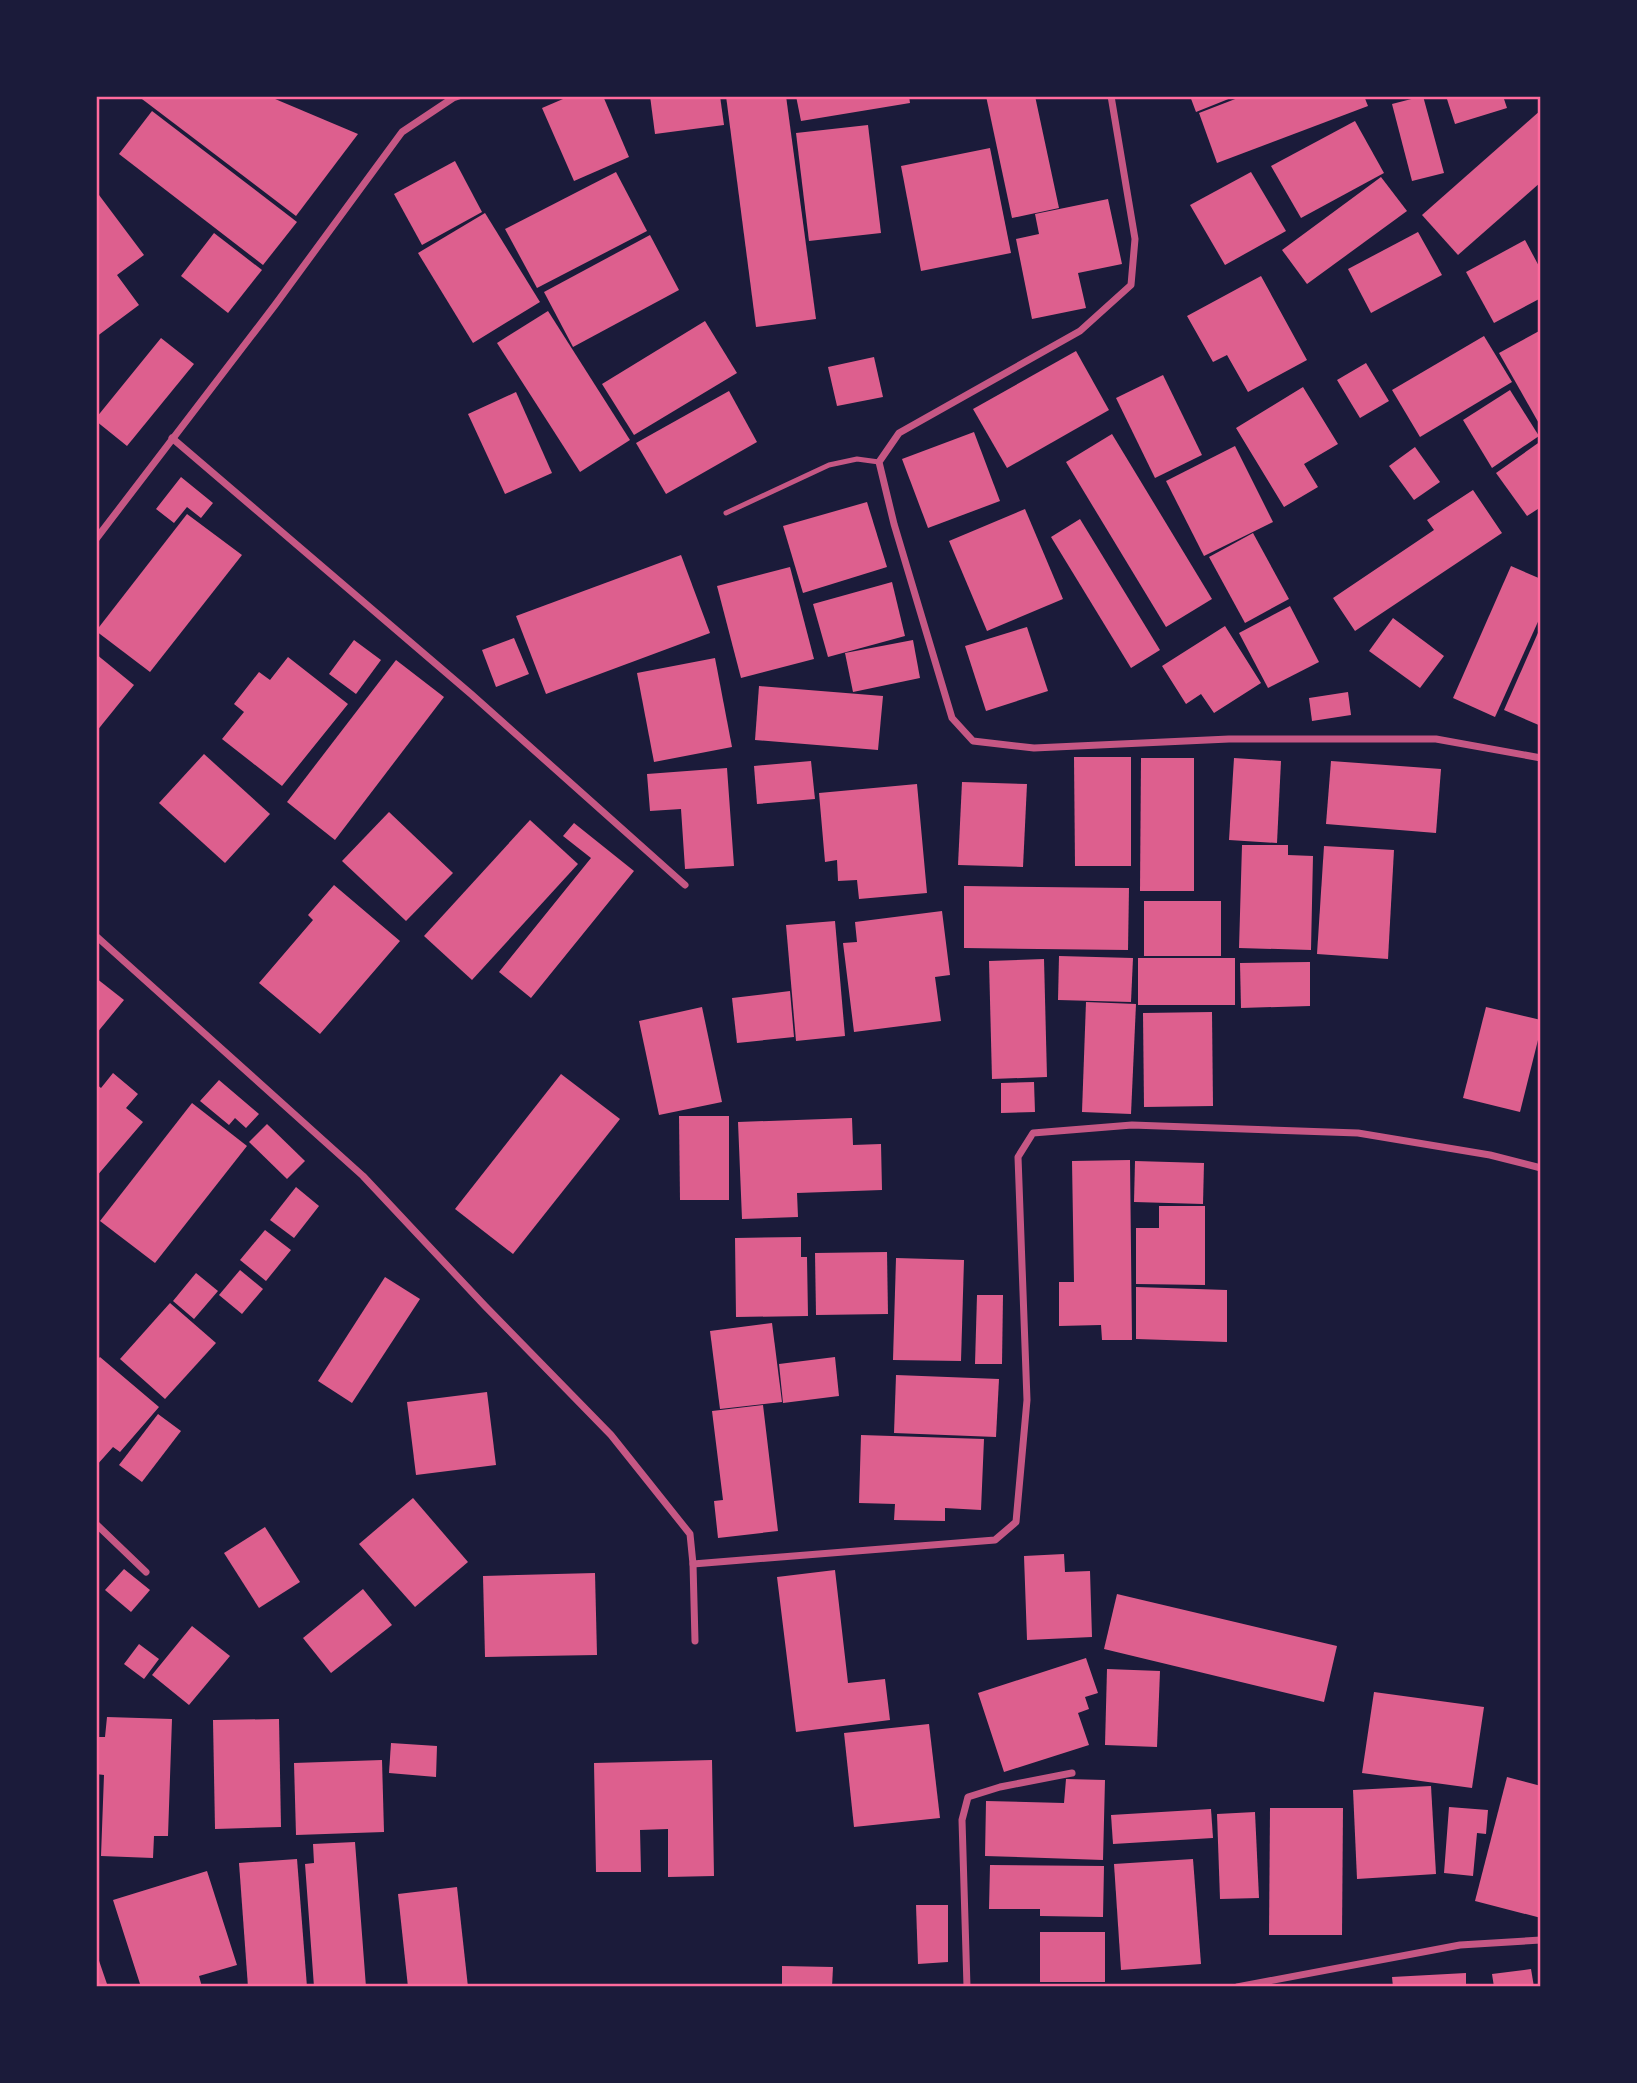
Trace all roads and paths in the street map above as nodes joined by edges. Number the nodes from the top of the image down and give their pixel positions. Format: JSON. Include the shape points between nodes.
{"nodes":[{"id":1,"x":459,"y":96,"type":"edge"},
{"id":2,"x":1111,"y":96,"type":"edge"},
{"id":3,"x":172,"y":438,"type":"junction"},
{"id":4,"x":879,"y":462,"type":"junction"},
{"id":5,"x":726,"y":513,"type":"dead end"},
{"id":6,"x":96,"y":539,"type":"edge"},
{"id":7,"x":1541,"y":758,"type":"edge"},
{"id":8,"x":685,"y":885,"type":"dead end"},
{"id":9,"x":96,"y":936,"type":"edge"},
{"id":10,"x":1541,"y":1168,"type":"edge"},
{"id":11,"x":96,"y":1524,"type":"edge"},
{"id":12,"x":693,"y":1564,"type":"junction"},
{"id":13,"x":146,"y":1572,"type":"dead end"},
{"id":14,"x":695,"y":1641,"type":"dead end"},
{"id":15,"x":1073,"y":1773,"type":"dead end"},
{"id":16,"x":1541,"y":1940,"type":"edge"},
{"id":17,"x":967,"y":1987,"type":"edge"},
{"id":18,"x":1237,"y":1987,"type":"edge"}],
"edges":[{"from":1,"to":3,"type":"street","via":[[402,132]]},
{"from":2,"to":4,"type":"street","via":[[1135,239],[1131,285],[1080,331],[899,433]]},
{"from":3,"to":6,"type":"street"},
{"from":3,"to":8,"type":"street"},
{"from":4,"to":5,"type":"lane","via":[[857,459],[829,465]]},
{"from":4,"to":7,"type":"street","via":[[952,718],[973,741],[1034,748],[1229,739],[1436,739]]},
{"from":9,"to":12,"type":"street","via":[[363,1177],[611,1435],[690,1534]]},
{"from":10,"to":12,"type":"street","via":[[1358,1133],[1132,1125],[1033,1133],[1018,1157],[1027,1401],[1016,1522],[995,1540]]},
{"from":11,"to":13,"type":"street"},
{"from":12,"to":14,"type":"street"},
{"from":15,"to":17,"type":"street","via":[[968,1797],[962,1820]]},
{"from":16,"to":18,"type":"street","via":[[1460,1945]]}]}
